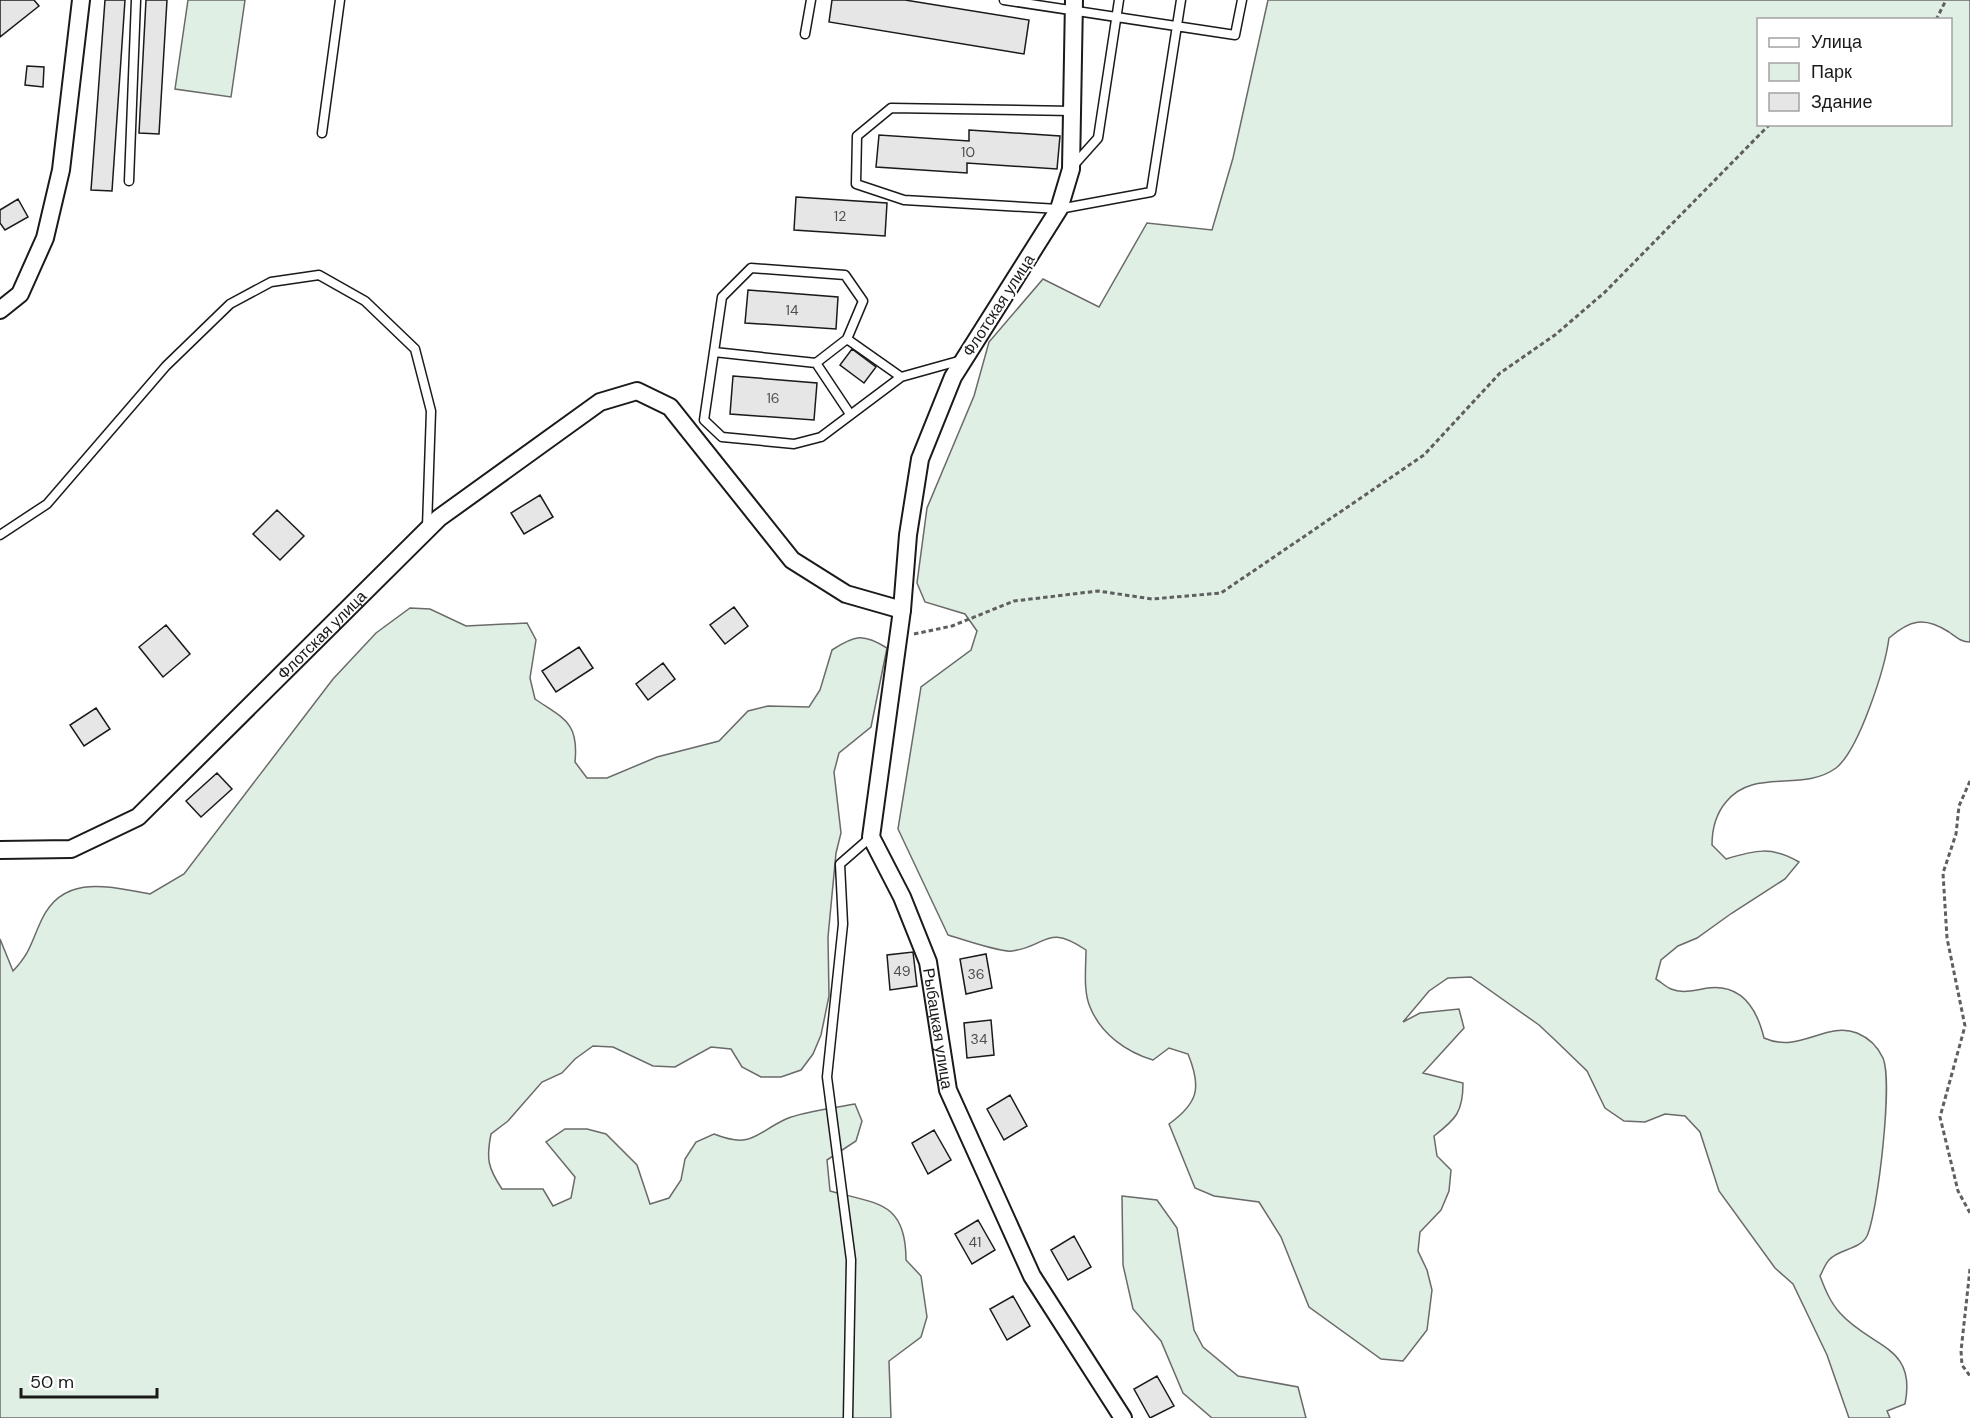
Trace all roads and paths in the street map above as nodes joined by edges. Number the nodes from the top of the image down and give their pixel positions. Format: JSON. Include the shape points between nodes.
{"nodes":[{"id":1,"x":81,"y":0,"type":"edge"},
{"id":2,"x":136,"y":0,"type":"edge"},
{"id":3,"x":340,"y":0,"type":"edge"},
{"id":4,"x":811,"y":0,"type":"edge"},
{"id":5,"x":1004,"y":0,"type":"edge"},
{"id":6,"x":1119,"y":0,"type":"edge"},
{"id":7,"x":1181,"y":0,"type":"edge"},
{"id":8,"x":1242,"y":0,"type":"edge"},
{"id":9,"x":1946,"y":0,"type":"edge"},
{"id":10,"x":1073,"y":5,"type":"edge"},
{"id":11,"x":1116,"y":17,"type":"junction"},
{"id":12,"x":1937,"y":18,"type":"edge"},
{"id":13,"x":1177,"y":26,"type":"junction"},
{"id":14,"x":805,"y":34,"type":"dead end"},
{"id":15,"x":1072,"y":111,"type":"junction"},
{"id":16,"x":1768,"y":126,"type":"edge"},
{"id":17,"x":322,"y":133,"type":"dead end"},
{"id":18,"x":1071,"y":169,"type":"junction"},
{"id":19,"x":129,"y":181,"type":"dead end"},
{"id":20,"x":1059,"y":209,"type":"junction"},
{"id":21,"x":0,"y":310,"type":"edge"},
{"id":22,"x":847,"y":339,"type":"junction"},
{"id":23,"x":714,"y":352,"type":"junction"},
{"id":24,"x":962,"y":360,"type":"junction"},
{"id":25,"x":816,"y":363,"type":"junction"},
{"id":26,"x":901,"y":377,"type":"junction"},
{"id":27,"x":850,"y":414,"type":"junction"},
{"id":28,"x":427,"y":530,"type":"junction"},
{"id":29,"x":0,"y":535,"type":"edge"},
{"id":30,"x":902,"y":610,"type":"junction"},
{"id":31,"x":898,"y":638,"type":"junction"},
{"id":32,"x":1970,"y":781,"type":"edge"},
{"id":33,"x":871,"y":837,"type":"junction"},
{"id":34,"x":0,"y":850,"type":"edge"},
{"id":35,"x":1970,"y":1213,"type":"edge"},
{"id":36,"x":1970,"y":1269,"type":"edge"},
{"id":37,"x":1970,"y":1376,"type":"edge"},
{"id":38,"x":848,"y":1418,"type":"edge"},
{"id":39,"x":1123,"y":1418,"type":"edge"}],
"edges":[{"from":1,"to":21,"type":"street","via":[[61,170],[45,238],[20,294]]},
{"from":2,"to":19,"type":"lane"},
{"from":3,"to":17,"type":"lane"},
{"from":4,"to":14,"type":"lane"},
{"from":5,"to":10,"type":"lane"},
{"from":6,"to":11,"type":"lane"},
{"from":7,"to":13,"type":"lane"},
{"from":8,"to":13,"type":"lane","via":[[1235,35]]},
{"from":9,"to":12,"type":"path"},
{"from":10,"to":11,"type":"lane"},
{"from":10,"to":15,"type":"street","name":"Флотская улица"},
{"from":11,"to":13,"type":"lane"},
{"from":11,"to":18,"type":"lane","via":[[1098,138]]},
{"from":13,"to":20,"type":"lane","via":[[1151,192]]},
{"from":15,"to":18,"type":"street","name":"Флотская улица"},
{"from":15,"to":20,"type":"lane","via":[[891,108],[857,136],[856,184],[904,200]]},
{"from":16,"to":31,"type":"path","via":[[1605,292],[1555,334],[1500,372],[1424,455],[1221,593],[1152,599],[1098,591],[1014,601],[952,626]]},
{"from":18,"to":20,"type":"street","name":"Флотская улица"},
{"from":20,"to":24,"type":"street","name":"Флотская улица"},
{"from":22,"to":23,"type":"lane","via":[[863,301],[845,275],[751,268],[722,297]]},
{"from":22,"to":25,"type":"lane"},
{"from":22,"to":26,"type":"lane"},
{"from":23,"to":25,"type":"lane"},
{"from":23,"to":27,"type":"lane","via":[[704,420],[722,437],[794,444],[821,436]]},
{"from":24,"to":26,"type":"lane"},
{"from":24,"to":30,"type":"street","name":"Флотская улица","via":[[920,459]]},
{"from":25,"to":27,"type":"lane"},
{"from":26,"to":27,"type":"lane"},
{"from":28,"to":29,"type":"lane","via":[[431,411],[415,350],[365,301],[319,275],[271,282],[230,304],[166,366],[47,504]]},
{"from":28,"to":30,"type":"street","name":"Флотская улица","via":[[600,402],[637,391],[670,407],[792,560],[846,594]]},
{"from":28,"to":34,"type":"street","name":"Флотская улица","via":[[138,817],[71,849]]},
{"from":30,"to":31,"type":"street"},
{"from":31,"to":33,"type":"street"},
{"from":32,"to":35,"type":"path","via":[[1959,806],[1956,834],[1943,873],[1947,938],[1965,1026],[1940,1117],[1958,1191]]},
{"from":33,"to":38,"type":"lane","via":[[840,864],[843,924],[827,1077],[851,1260]]},
{"from":33,"to":39,"type":"street","name":"Рыбацкая улица","via":[[902,897],[928,962],[948,1090],[1032,1276]]},
{"from":36,"to":37,"type":"path","via":[[1961,1352],[1962,1365]]}]}
